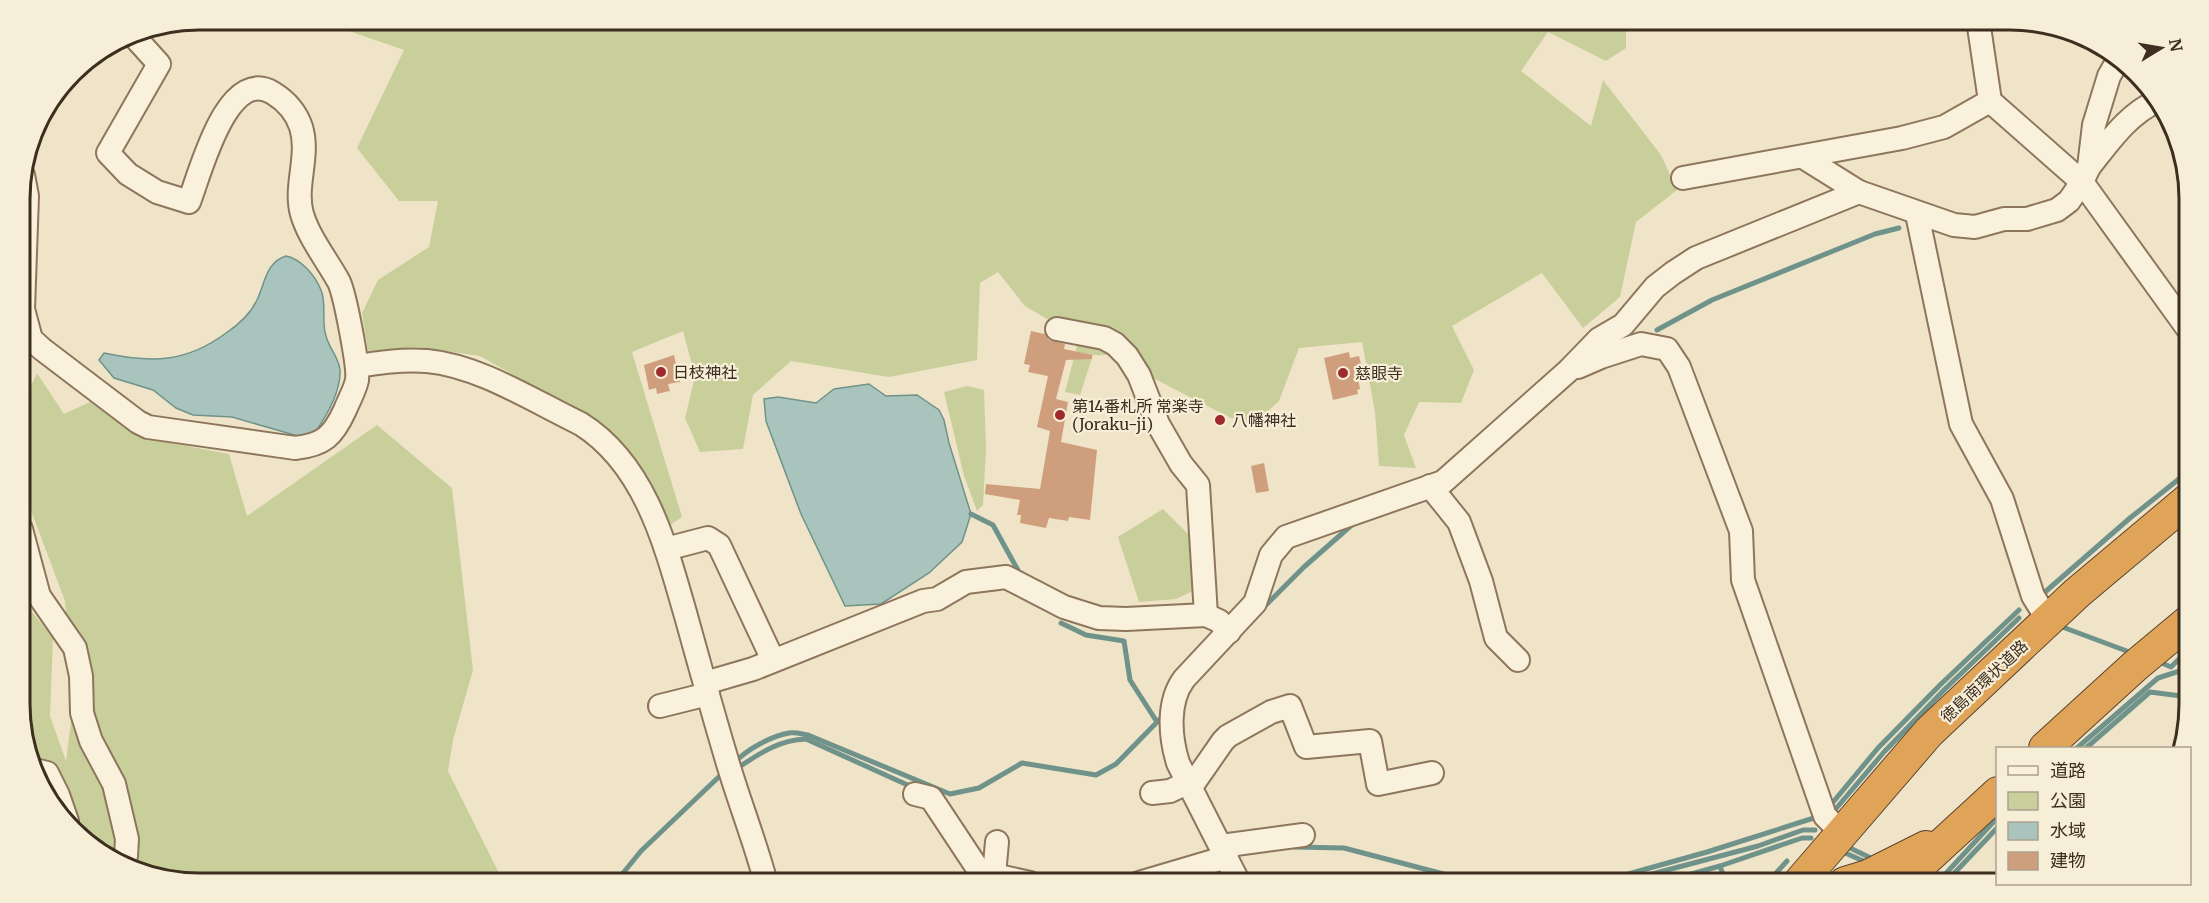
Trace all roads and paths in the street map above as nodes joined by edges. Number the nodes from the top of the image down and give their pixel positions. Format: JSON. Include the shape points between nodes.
{"nodes":[{"id":1,"x":1979,"y":30,"type":"edge"},
{"id":2,"x":138,"y":41,"type":"edge"},
{"id":3,"x":2114,"y":66,"type":"edge"},
{"id":4,"x":1990,"y":101,"type":"junction"},
{"id":5,"x":2150,"y":105,"type":"edge"},
{"id":6,"x":1803,"y":157,"type":"junction"},
{"id":7,"x":2085,"y":175,"type":"junction"},
{"id":8,"x":1683,"y":178,"type":"dead end"},
{"id":9,"x":1859,"y":192,"type":"junction"},
{"id":10,"x":1917,"y":214,"type":"junction"},
{"id":11,"x":2179,"y":312,"type":"edge"},
{"id":12,"x":1057,"y":329,"type":"dead end"},
{"id":13,"x":30,"y":335,"type":"edge"},
{"id":14,"x":358,"y":366,"type":"junction"},
{"id":15,"x":1569,"y":371,"type":"junction"},
{"id":16,"x":1430,"y":486,"type":"junction"},
{"id":17,"x":2179,"y":507,"type":"edge"},
{"id":18,"x":666,"y":549,"type":"junction"},
{"id":19,"x":30,"y":563,"type":"edge"},
{"id":20,"x":1206,"y":615,"type":"junction"},
{"id":21,"x":2048,"y":621,"type":"junction"},
{"id":22,"x":2179,"y":629,"type":"edge"},
{"id":23,"x":1229,"y":632,"type":"junction"},
{"id":24,"x":773,"y":660,"type":"junction"},
{"id":25,"x":1518,"y":660,"type":"dead end"},
{"id":26,"x":706,"y":688,"type":"junction"},
{"id":27,"x":660,"y":706,"type":"dead end"},
{"id":28,"x":2047,"y":747,"type":"edge"},
{"id":29,"x":44,"y":772,"type":"edge"},
{"id":30,"x":1432,"y":773,"type":"dead end"},
{"id":31,"x":1190,"y":784,"type":"junction"},
{"id":32,"x":1152,"y":793,"type":"dead end"},
{"id":33,"x":915,"y":794,"type":"dead end"},
{"id":34,"x":1996,"y":795,"type":"edge"},
{"id":35,"x":60,"y":800,"type":"edge"},
{"id":36,"x":1842,"y":833,"type":"junction"},
{"id":37,"x":1303,"y":835,"type":"dead end"},
{"id":38,"x":1951,"y":836,"type":"junction"},
{"id":39,"x":997,"y":842,"type":"dead end"},
{"id":40,"x":1224,"y":851,"type":"junction"},
{"id":41,"x":126,"y":857,"type":"edge"},
{"id":42,"x":974,"y":863,"type":"junction"},
{"id":43,"x":763,"y":873,"type":"edge"},
{"id":44,"x":969,"y":873,"type":"edge"},
{"id":45,"x":985,"y":873,"type":"edge"},
{"id":46,"x":994,"y":873,"type":"edge"},
{"id":47,"x":1186,"y":873,"type":"edge"},
{"id":48,"x":1234,"y":873,"type":"edge"},
{"id":49,"x":1808,"y":873,"type":"edge"},
{"id":50,"x":1874,"y":873,"type":"edge"},
{"id":51,"x":1911,"y":873,"type":"edge"}],
"edges":[{"from":1,"to":4,"type":"street"},
{"from":2,"to":14,"type":"street","via":[[159,64],[108,153],[128,174],[157,192],[189,202],[220,121],[243,93],[255,88],[269,90],[294,112],[304,148],[302,212],[340,285]]},
{"from":3,"to":7,"type":"street","via":[[2094,125]]},
{"from":4,"to":6,"type":"street","via":[[1944,127]]},
{"from":4,"to":7,"type":"street"},
{"from":5,"to":7,"type":"street","via":[[2125,122]]},
{"from":6,"to":8,"type":"street"},
{"from":6,"to":9,"type":"street"},
{"from":7,"to":10,"type":"street","via":[[2069,201],[2057,210],[2028,219],[2004,219],[1975,227]]},
{"from":7,"to":11,"type":"street"},
{"from":9,"to":10,"type":"street"},
{"from":9,"to":15,"type":"street","via":[[1696,258],[1655,287],[1623,325],[1599,339]]},
{"from":10,"to":21,"type":"street","via":[[1961,424],[2002,499],[2033,596]]},
{"from":12,"to":20,"type":"street","via":[[1104,338],[1128,356],[1158,424],[1198,485]]},
{"from":13,"to":14,"type":"street","via":[[42,349],[148,427],[295,448],[325,440],[336,428],[356,385]]},
{"from":14,"to":18,"type":"street","via":[[397,360],[429,361],[472,371],[581,424],[611,448],[640,489]]},
{"from":15,"to":16,"type":"street","via":[[1443,482]]},
{"from":15,"to":36,"type":"street","via":[[1641,344],[1667,349],[1679,367],[1741,531],[1743,580],[1801,748],[1825,816]]},
{"from":16,"to":23,"type":"street","via":[[1286,537],[1271,555],[1256,603]]},
{"from":16,"to":25,"type":"street","via":[[1459,522],[1481,581],[1496,638]]},
{"from":17,"to":21,"type":"highway","name":"徳島南環状道路"},
{"from":18,"to":24,"type":"street","via":[[708,538],[719,545]]},
{"from":18,"to":26,"type":"street"},
{"from":19,"to":41,"type":"street","via":[[39,597],[75,648],[82,713],[91,741],[114,784],[127,839]]},
{"from":20,"to":23,"type":"street"},
{"from":20,"to":24,"type":"street","via":[[1099,618],[1064,607],[1006,577],[981,579]]},
{"from":21,"to":36,"type":"highway","name":"徳島南環状道路","via":[[1929,732]]},
{"from":22,"to":28,"type":"highway"},
{"from":23,"to":31,"type":"street","via":[[1178,687],[1173,746]]},
{"from":24,"to":26,"type":"street"},
{"from":26,"to":27,"type":"street"},
{"from":26,"to":43,"type":"street"},
{"from":29,"to":35,"type":"street"},
{"from":30,"to":31,"type":"street","via":[[1378,784],[1370,741],[1306,747],[1290,706],[1228,736]]},
{"from":31,"to":32,"type":"street"},
{"from":31,"to":40,"type":"street"},
{"from":33,"to":42,"type":"street","via":[[931,798]]},
{"from":34,"to":38,"type":"highway"},
{"from":36,"to":49,"type":"highway","name":"徳島南環状道路"},
{"from":37,"to":40,"type":"street"},
{"from":38,"to":50,"type":"highway"},
{"from":38,"to":51,"type":"highway"},
{"from":39,"to":46,"type":"street"},
{"from":40,"to":47,"type":"street"},
{"from":40,"to":48,"type":"street"},
{"from":42,"to":44,"type":"street"},
{"from":42,"to":45,"type":"street"}]}
